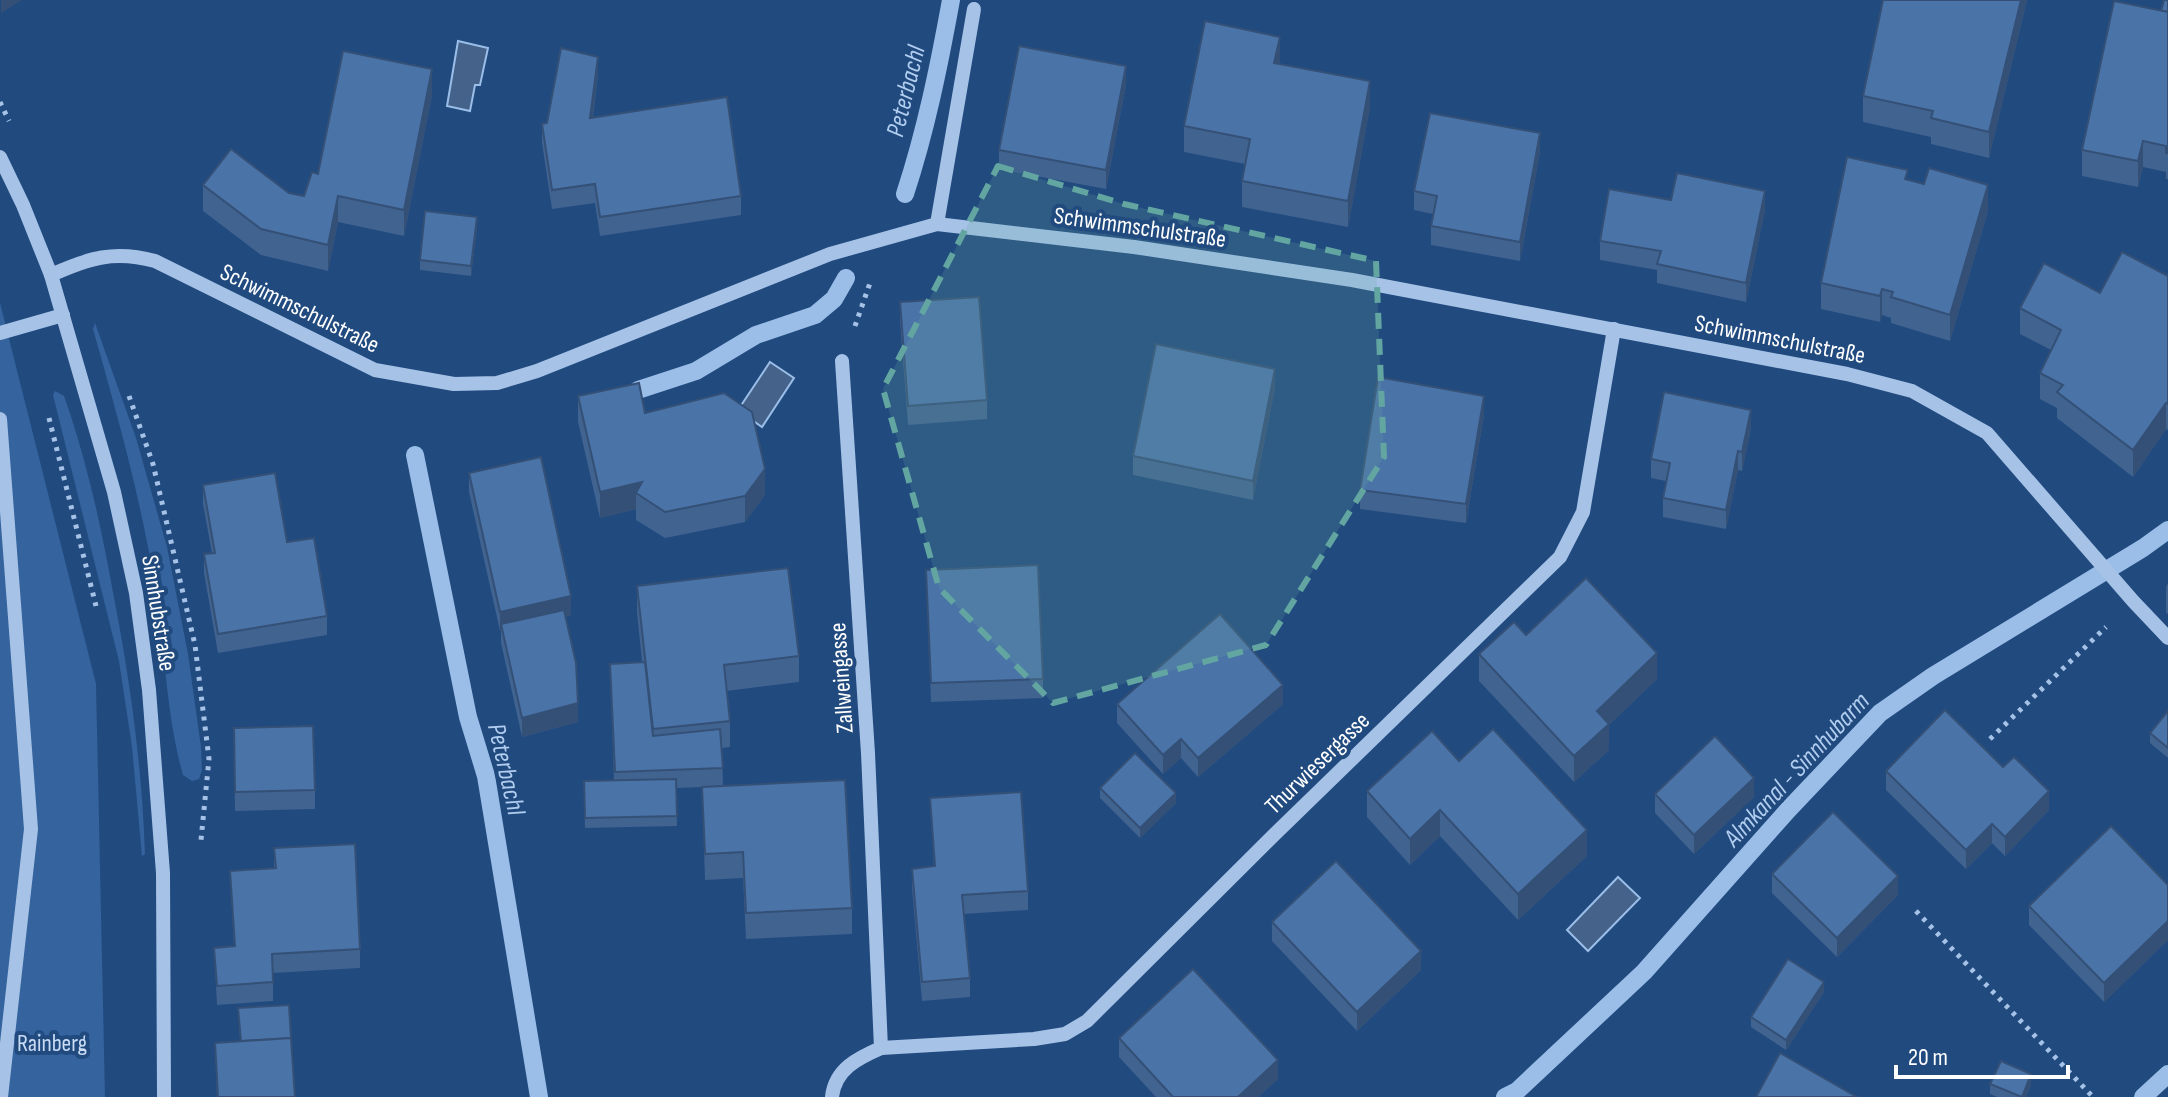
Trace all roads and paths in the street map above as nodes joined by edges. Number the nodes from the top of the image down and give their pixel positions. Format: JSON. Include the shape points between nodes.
{"nodes":[{"id":1,"x":974,"y":9,"type":"dead end"},
{"id":2,"x":0,"y":157,"type":"edge"},
{"id":3,"x":937,"y":224,"type":"junction"},
{"id":4,"x":886,"y":238,"type":"junction"},
{"id":5,"x":51,"y":275,"type":"junction"},
{"id":6,"x":63,"y":315,"type":"junction"},
{"id":7,"x":1614,"y":329,"type":"junction"},
{"id":8,"x":0,"y":333,"type":"edge"},
{"id":9,"x":842,"y":361,"type":"joint"},
{"id":10,"x":46,"y":407,"type":"dead end"},
{"id":11,"x":0,"y":419,"type":"edge"},
{"id":12,"x":98,"y":616,"type":"dead end"},
{"id":13,"x":2168,"y":638,"type":"edge"},
{"id":14,"x":2083,"y":648,"type":"dead end"},
{"id":15,"x":1990,"y":739,"type":"dead end"},
{"id":16,"x":1916,"y":911,"type":"dead end"},
{"id":17,"x":881,"y":1048,"type":"junction"},
{"id":18,"x":1,"y":1097,"type":"edge"},
{"id":19,"x":164,"y":1097,"type":"edge"},
{"id":20,"x":832,"y":1097,"type":"edge"},
{"id":21,"x":2093,"y":1097,"type":"edge"}],
"edges":[{"from":1,"to":3,"type":"street"},
{"from":2,"to":5,"type":"street","name":"Sinnhubstraße"},
{"from":3,"to":4,"type":"street","name":"Schwimmschulstraße"},
{"from":3,"to":7,"type":"street","name":"Schwimmschulstraße","via":[[1352,280]]},
{"from":4,"to":5,"type":"street","name":"Schwimmschulstraße","via":[[830,254],[497,383],[454,384],[375,370],[155,261],[130,254],[79,262]]},
{"from":4,"to":9,"type":"path"},
{"from":5,"to":6,"type":"street","name":"Sinnhubstraße"},
{"from":6,"to":8,"type":"street"},
{"from":6,"to":19,"type":"street","name":"Sinnhubstraße","via":[[114,492],[136,593],[149,690],[163,873]]},
{"from":7,"to":13,"type":"street","name":"Schwimmschulstraße","via":[[1912,391],[1987,433]]},
{"from":7,"to":17,"type":"street","name":"Thurwiesergasse","via":[[1583,512],[1560,557],[1087,1021],[1065,1034],[1034,1039]]},
{"from":9,"to":17,"type":"street","name":"Zallweingasse"},
{"from":10,"to":12,"type":"path"},
{"from":11,"to":18,"type":"street","via":[[31,829]]},
{"from":14,"to":15,"type":"path"},
{"from":16,"to":21,"type":"path"},
{"from":17,"to":20,"type":"street","via":[[852,1060],[833,1085]]}]}
